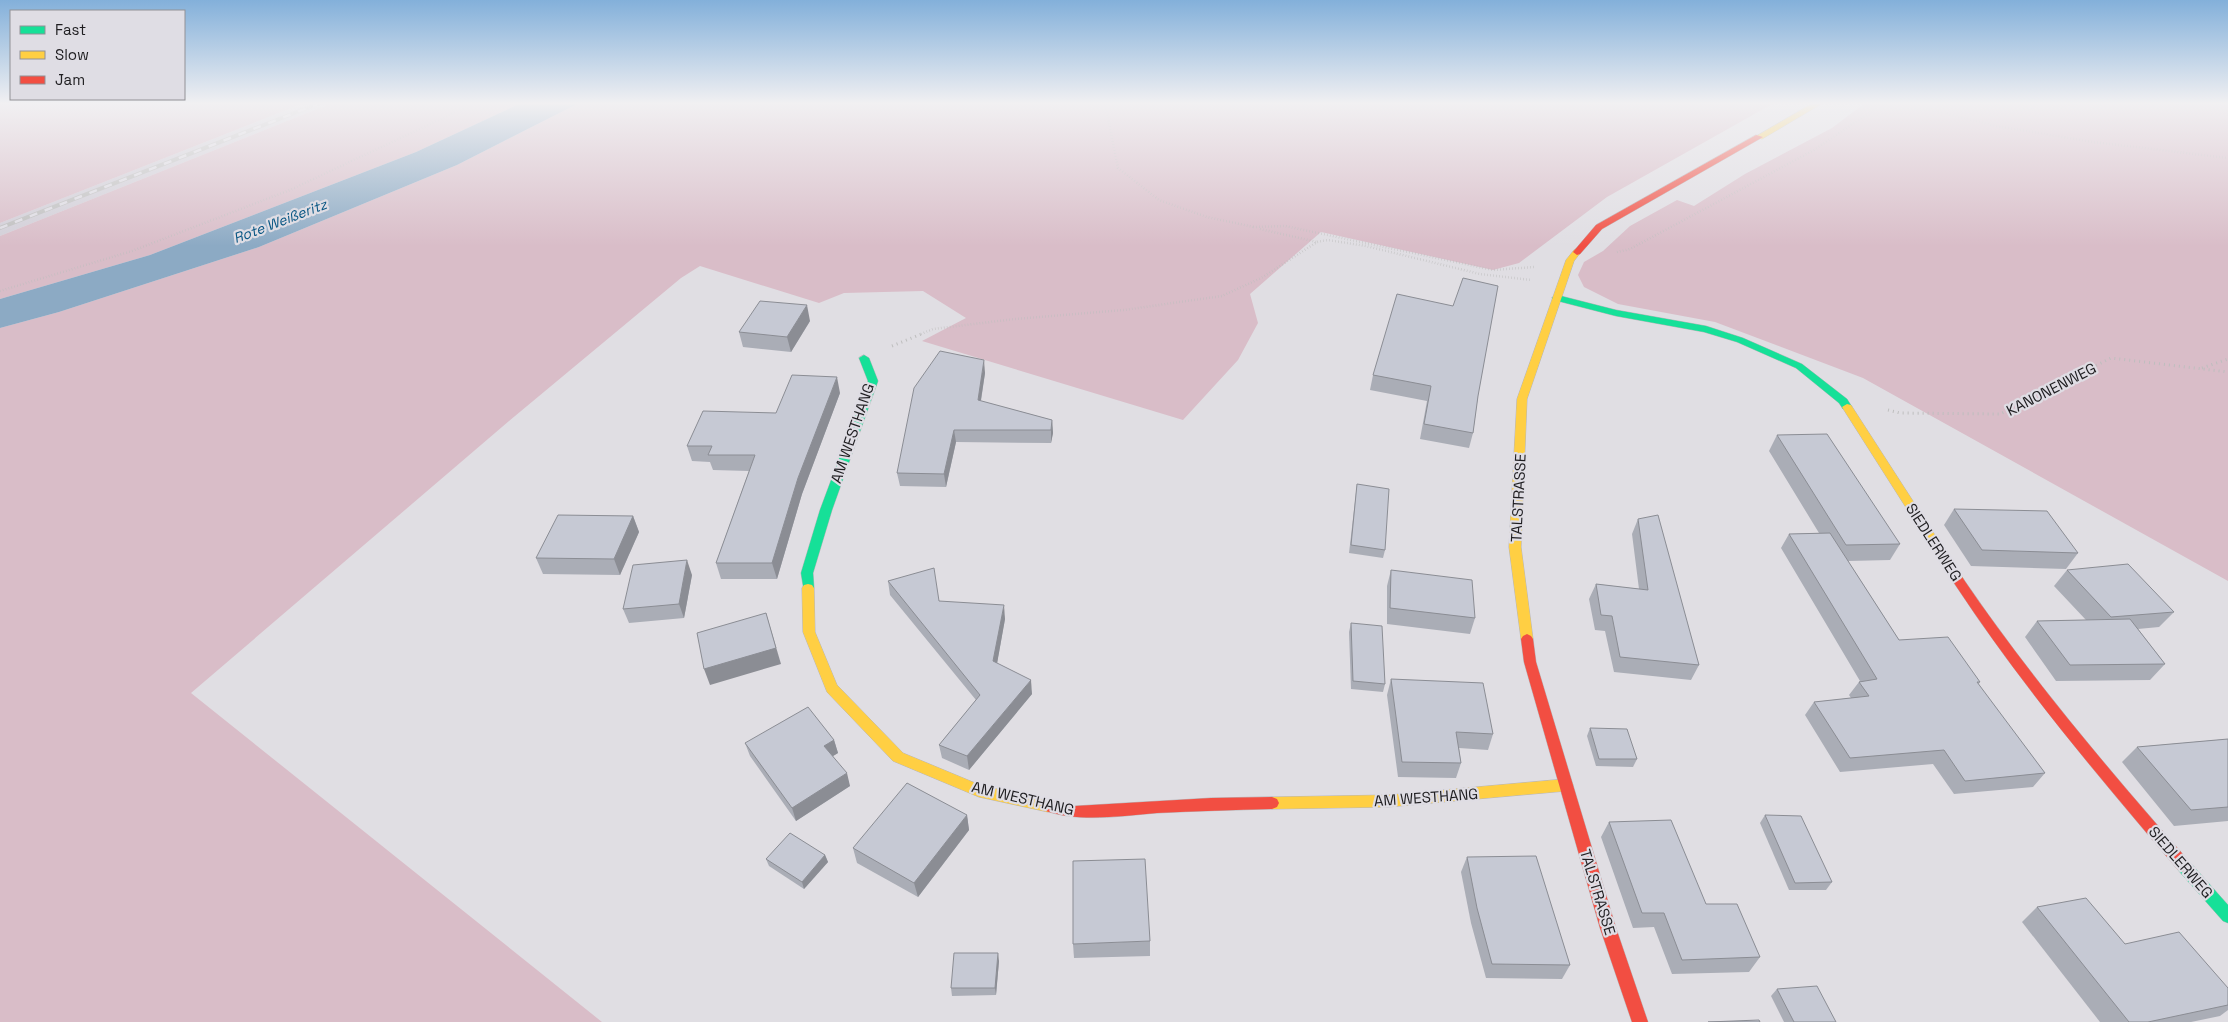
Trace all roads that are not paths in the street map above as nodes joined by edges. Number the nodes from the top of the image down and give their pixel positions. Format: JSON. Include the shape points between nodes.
{"nodes":[{"id":1,"x":1734,"y":151,"type":"edge"},
{"id":2,"x":1557,"y":298,"type":"junction"},
{"id":3,"x":864,"y":358,"type":"road end"},
{"id":4,"x":1566,"y":785,"type":"junction"},
{"id":5,"x":2228,"y":916,"type":"edge"},
{"id":6,"x":1640,"y":1022,"type":"edge"}],
"edges":[{"from":1,"to":2,"type":"street","name":"TALSTRASSE","via":[[1599,227],[1570,260]]},
{"from":2,"to":4,"type":"street","name":"TALSTRASSE","via":[[1522,399],[1515,547],[1530,662]]},
{"from":2,"to":5,"type":"street","name":"SIEDLERWEG","via":[[1616,313],[1706,328],[1740,340],[1799,366],[1843,401],[1985,621],[2083,750]]},
{"from":3,"to":4,"type":"street","name":"AM WESTHANG","via":[[873,381],[826,510],[808,573],[809,632],[832,688],[898,757],[979,791],[1075,812],[1211,804],[1388,800]]},
{"from":4,"to":6,"type":"street","name":"TALSTRASSE","via":[[1608,928]]}]}
